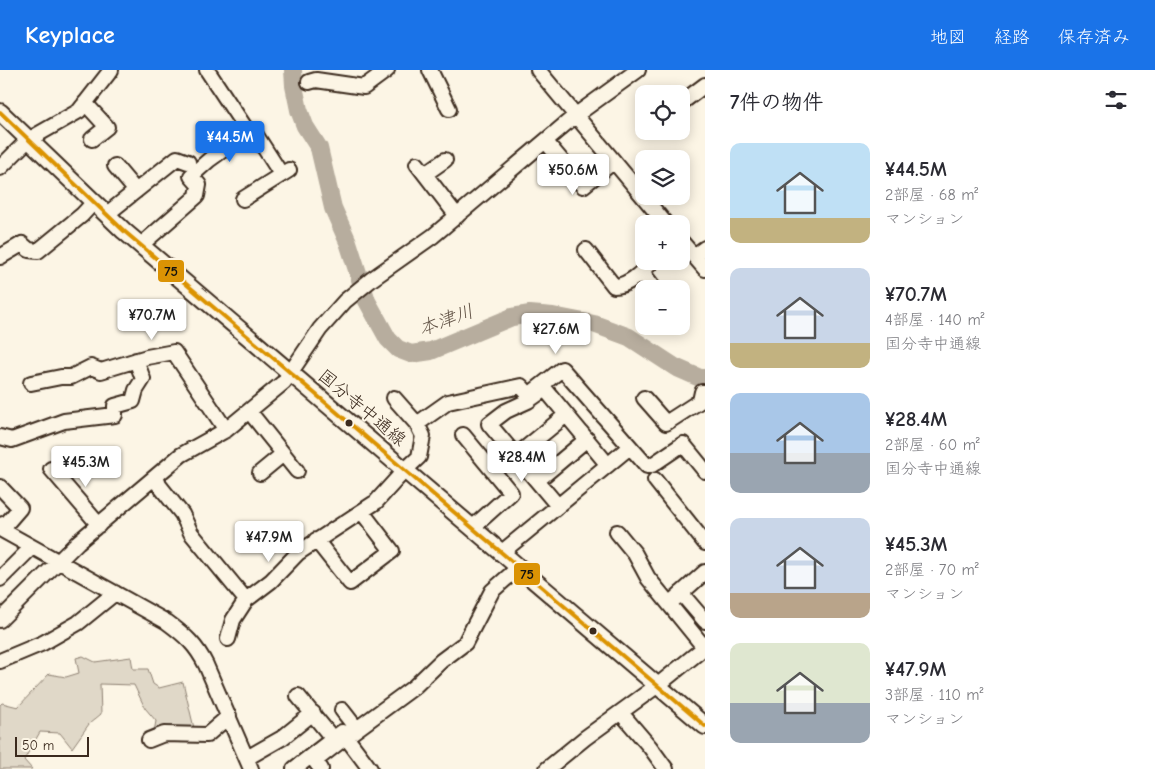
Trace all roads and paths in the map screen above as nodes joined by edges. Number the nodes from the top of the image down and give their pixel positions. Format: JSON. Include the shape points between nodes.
{"nodes":[{"id":1,"x":207,"y":70,"type":"edge"},
{"id":2,"x":387,"y":70,"type":"edge"},
{"id":3,"x":430,"y":70,"type":"edge"},
{"id":4,"x":538,"y":70,"type":"edge"},
{"id":5,"x":638,"y":70,"type":"edge"},
{"id":6,"x":105,"y":72,"type":"edge"},
{"id":7,"x":309,"y":82,"type":"dead end"},
{"id":8,"x":705,"y":85,"type":"edge"},
{"id":9,"x":690,"y":96,"type":"edge"},
{"id":10,"x":85,"y":103,"type":"junction"},
{"id":11,"x":449,"y":109,"type":"dead end"},
{"id":12,"x":0,"y":112,"type":"edge"},
{"id":13,"x":576,"y":116,"type":"junction"},
{"id":14,"x":248,"y":132,"type":"junction"},
{"id":15,"x":92,"y":139,"type":"dead end"},
{"id":16,"x":28,"y":140,"type":"junction"},
{"id":17,"x":546,"y":142,"type":"junction"},
{"id":18,"x":444,"y":160,"type":"dead end"},
{"id":19,"x":188,"y":162,"type":"dead end"},
{"id":20,"x":614,"y":162,"type":"junction"},
{"id":21,"x":115,"y":166,"type":"dead end"},
{"id":22,"x":0,"y":168,"type":"edge"},
{"id":23,"x":136,"y":191,"type":"junction"},
{"id":24,"x":244,"y":199,"type":"dead end"},
{"id":25,"x":94,"y":202,"type":"junction"},
{"id":26,"x":107,"y":214,"type":"junction"},
{"id":27,"x":658,"y":215,"type":"edge"},
{"id":28,"x":457,"y":216,"type":"junction"},
{"id":29,"x":141,"y":245,"type":"junction"},
{"id":30,"x":586,"y":250,"type":"dead end"},
{"id":31,"x":700,"y":252,"type":"edge"},
{"id":32,"x":0,"y":257,"type":"edge"},
{"id":33,"x":705,"y":269,"type":"edge"},
{"id":34,"x":642,"y":272,"type":"joint"},
{"id":35,"x":648,"y":280,"type":"edge"},
{"id":36,"x":136,"y":360,"type":"junction"},
{"id":37,"x":290,"y":374,"type":"junction"},
{"id":38,"x":70,"y":377,"type":"junction"},
{"id":39,"x":102,"y":382,"type":"dead end"},
{"id":40,"x":31,"y":383,"type":"dead end"},
{"id":41,"x":705,"y":392,"type":"edge"},
{"id":42,"x":394,"y":398,"type":"dead end"},
{"id":43,"x":644,"y":398,"type":"dead end"},
{"id":44,"x":249,"y":411,"type":"junction"},
{"id":45,"x":566,"y":414,"type":"junction"},
{"id":46,"x":416,"y":424,"type":"junction"},
{"id":47,"x":226,"y":430,"type":"junction"},
{"id":48,"x":463,"y":435,"type":"dead end"},
{"id":49,"x":0,"y":437,"type":"edge"},
{"id":50,"x":586,"y":439,"type":"junction"},
{"id":51,"x":626,"y":450,"type":"dead end"},
{"id":52,"x":283,"y":454,"type":"junction"},
{"id":53,"x":516,"y":456,"type":"junction"},
{"id":54,"x":608,"y":464,"type":"junction"},
{"id":55,"x":704,"y":466,"type":"edge"},
{"id":56,"x":52,"y":469,"type":"dead end"},
{"id":57,"x":298,"y":471,"type":"dead end"},
{"id":58,"x":404,"y":471,"type":"junction"},
{"id":59,"x":260,"y":473,"type":"dead end"},
{"id":60,"x":156,"y":476,"type":"junction"},
{"id":61,"x":537,"y":480,"type":"junction"},
{"id":62,"x":655,"y":480,"type":"dead end"},
{"id":63,"x":0,"y":487,"type":"edge"},
{"id":64,"x":558,"y":506,"type":"junction"},
{"id":65,"x":362,"y":512,"type":"junction"},
{"id":66,"x":0,"y":525,"type":"edge"},
{"id":67,"x":99,"y":525,"type":"junction"},
{"id":68,"x":472,"y":528,"type":"junction"},
{"id":69,"x":0,"y":530,"type":"edge"},
{"id":70,"x":617,"y":532,"type":"dead end"},
{"id":71,"x":316,"y":540,"type":"junction"},
{"id":72,"x":705,"y":543,"type":"edge"},
{"id":73,"x":32,"y":547,"type":"junction"},
{"id":74,"x":501,"y":553,"type":"junction"},
{"id":75,"x":59,"y":562,"type":"junction"},
{"id":76,"x":518,"y":568,"type":"junction"},
{"id":77,"x":0,"y":579,"type":"edge"},
{"id":78,"x":702,"y":579,"type":"edge"},
{"id":79,"x":115,"y":593,"type":"junction"},
{"id":80,"x":681,"y":593,"type":"junction"},
{"id":81,"x":246,"y":600,"type":"junction"},
{"id":82,"x":669,"y":604,"type":"junction"},
{"id":83,"x":0,"y":620,"type":"edge"},
{"id":84,"x":705,"y":621,"type":"edge"},
{"id":85,"x":228,"y":639,"type":"dead end"},
{"id":86,"x":705,"y":647,"type":"edge"},
{"id":87,"x":0,"y":661,"type":"edge"},
{"id":88,"x":658,"y":685,"type":"junction"},
{"id":89,"x":298,"y":696,"type":"dead end"},
{"id":90,"x":342,"y":710,"type":"dead end"},
{"id":91,"x":313,"y":713,"type":"junction"},
{"id":92,"x":621,"y":713,"type":"junction"},
{"id":93,"x":229,"y":716,"type":"junction"},
{"id":94,"x":705,"y":726,"type":"edge"},
{"id":95,"x":345,"y":735,"type":"junction"},
{"id":96,"x":149,"y":740,"type":"dead end"},
{"id":97,"x":249,"y":763,"type":"edge"},
{"id":98,"x":554,"y":767,"type":"edge"},
{"id":99,"x":294,"y":769,"type":"edge"},
{"id":100,"x":321,"y":769,"type":"edge"},
{"id":101,"x":370,"y":769,"type":"edge"},
{"id":102,"x":666,"y":769,"type":"edge"}],
"edges":[{"from":1,"to":14,"type":"street"},
{"from":2,"to":7,"type":"street","via":[[364,87],[316,80]]},
{"from":3,"to":11,"type":"street"},
{"from":4,"to":13,"type":"street"},
{"from":5,"to":13,"type":"street"},
{"from":6,"to":10,"type":"street"},
{"from":8,"to":9,"type":"street"},
{"from":10,"to":15,"type":"street","via":[[107,127]]},
{"from":10,"to":16,"type":"street","via":[[79,111]]},
{"from":12,"to":16,"type":"main road","name":"国分寺中通線"},
{"from":13,"to":17,"type":"street"},
{"from":13,"to":20,"type":"street"},
{"from":14,"to":24,"type":"street","via":[[256,135],[285,172]]},
{"from":14,"to":29,"type":"street","via":[[191,176],[199,185],[197,196]]},
{"from":16,"to":22,"type":"street"},
{"from":16,"to":25,"type":"main road","name":"国分寺中通線"},
{"from":17,"to":20,"type":"street","via":[[583,186]]},
{"from":17,"to":28,"type":"street"},
{"from":18,"to":28,"type":"street","via":[[421,169]]},
{"from":19,"to":23,"type":"street","via":[[177,158]]},
{"from":20,"to":27,"type":"street"},
{"from":21,"to":23,"type":"street"},
{"from":23,"to":26,"type":"street"},
{"from":25,"to":26,"type":"main road","name":"国分寺中通線"},
{"from":25,"to":32,"type":"street","via":[[38,251],[29,250],[22,244]]},
{"from":26,"to":29,"type":"main road","name":"国分寺中通線"},
{"from":28,"to":37,"type":"street","via":[[340,306]]},
{"from":29,"to":37,"type":"main road","name":"国分寺中通線"},
{"from":30,"to":34,"type":"street","via":[[614,286],[621,286]]},
{"from":31,"to":33,"type":"street"},
{"from":34,"to":35,"type":"street"},
{"from":36,"to":38,"type":"street","via":[[101,371],[91,368]]},
{"from":36,"to":47,"type":"street","via":[[174,352]]},
{"from":36,"to":49,"type":"street","via":[[143,379],[133,401],[115,406],[115,414],[64,421],[12,440]]},
{"from":37,"to":44,"type":"street"},
{"from":37,"to":58,"type":"main road","name":"国分寺中通線"},
{"from":38,"to":39,"type":"street","via":[[89,375],[98,377]]},
{"from":38,"to":40,"type":"street"},
{"from":41,"to":43,"type":"street","via":[[702,392],[700,401],[666,422]]},
{"from":42,"to":46,"type":"street"},
{"from":44,"to":47,"type":"street"},
{"from":44,"to":52,"type":"street"},
{"from":45,"to":50,"type":"street"},
{"from":45,"to":53,"type":"street"},
{"from":45,"to":53,"type":"street","via":[[545,390],[528,402],[506,410],[489,424]]},
{"from":46,"to":55,"type":"street","via":[[448,402],[522,386],[529,395],[562,369],[647,466],[683,444]]},
{"from":46,"to":58,"type":"street","via":[[423,436],[419,457]]},
{"from":47,"to":60,"type":"street","via":[[181,455]]},
{"from":48,"to":68,"type":"street","via":[[512,493]]},
{"from":50,"to":54,"type":"street"},
{"from":50,"to":61,"type":"street"},
{"from":51,"to":54,"type":"street"},
{"from":52,"to":57,"type":"street"},
{"from":52,"to":59,"type":"street"},
{"from":53,"to":61,"type":"street"},
{"from":54,"to":64,"type":"street"},
{"from":56,"to":67,"type":"street"},
{"from":58,"to":65,"type":"street","via":[[376,502]]},
{"from":58,"to":68,"type":"main road","name":"国分寺中通線"},
{"from":60,"to":67,"type":"street"},
{"from":60,"to":81,"type":"street","via":[[191,533]]},
{"from":61,"to":64,"type":"street"},
{"from":62,"to":72,"type":"street"},
{"from":63,"to":66,"type":"street","via":[[20,508],[7,523]]},
{"from":64,"to":74,"type":"street"},
{"from":65,"to":71,"type":"street"},
{"from":65,"to":71,"type":"street","via":[[392,551],[350,583]]},
{"from":67,"to":75,"type":"street"},
{"from":68,"to":74,"type":"main road","name":"国分寺中通線"},
{"from":69,"to":73,"type":"street"},
{"from":70,"to":82,"type":"street"},
{"from":71,"to":81,"type":"street","via":[[298,552],[271,581]]},
{"from":73,"to":75,"type":"street"},
{"from":73,"to":77,"type":"street"},
{"from":74,"to":76,"type":"main road","name":"国分寺中通線"},
{"from":75,"to":79,"type":"street"},
{"from":75,"to":83,"type":"street"},
{"from":76,"to":88,"type":"main road","name":"国分寺中通線"},
{"from":76,"to":95,"type":"street","via":[[492,591],[465,643],[440,661],[414,687]]},
{"from":78,"to":80,"type":"street"},
{"from":79,"to":87,"type":"street","via":[[78,623],[43,643]]},
{"from":79,"to":93,"type":"street","via":[[168,622],[187,637],[198,650]]},
{"from":80,"to":82,"type":"street"},
{"from":80,"to":84,"type":"street"},
{"from":81,"to":85,"type":"street","via":[[233,620]]},
{"from":82,"to":86,"type":"street"},
{"from":86,"to":88,"type":"street"},
{"from":88,"to":92,"type":"street"},
{"from":88,"to":94,"type":"main road","name":"国分寺中通線"},
{"from":89,"to":91,"type":"street"},
{"from":90,"to":95,"type":"street"},
{"from":91,"to":95,"type":"street"},
{"from":91,"to":97,"type":"street"},
{"from":92,"to":98,"type":"street","via":[[585,738]]},
{"from":92,"to":102,"type":"street"},
{"from":93,"to":96,"type":"street","via":[[207,735],[164,734]]},
{"from":93,"to":97,"type":"street"},
{"from":95,"to":99,"type":"street"},
{"from":95,"to":100,"type":"street","via":[[315,761]]},
{"from":95,"to":101,"type":"street"}]}
